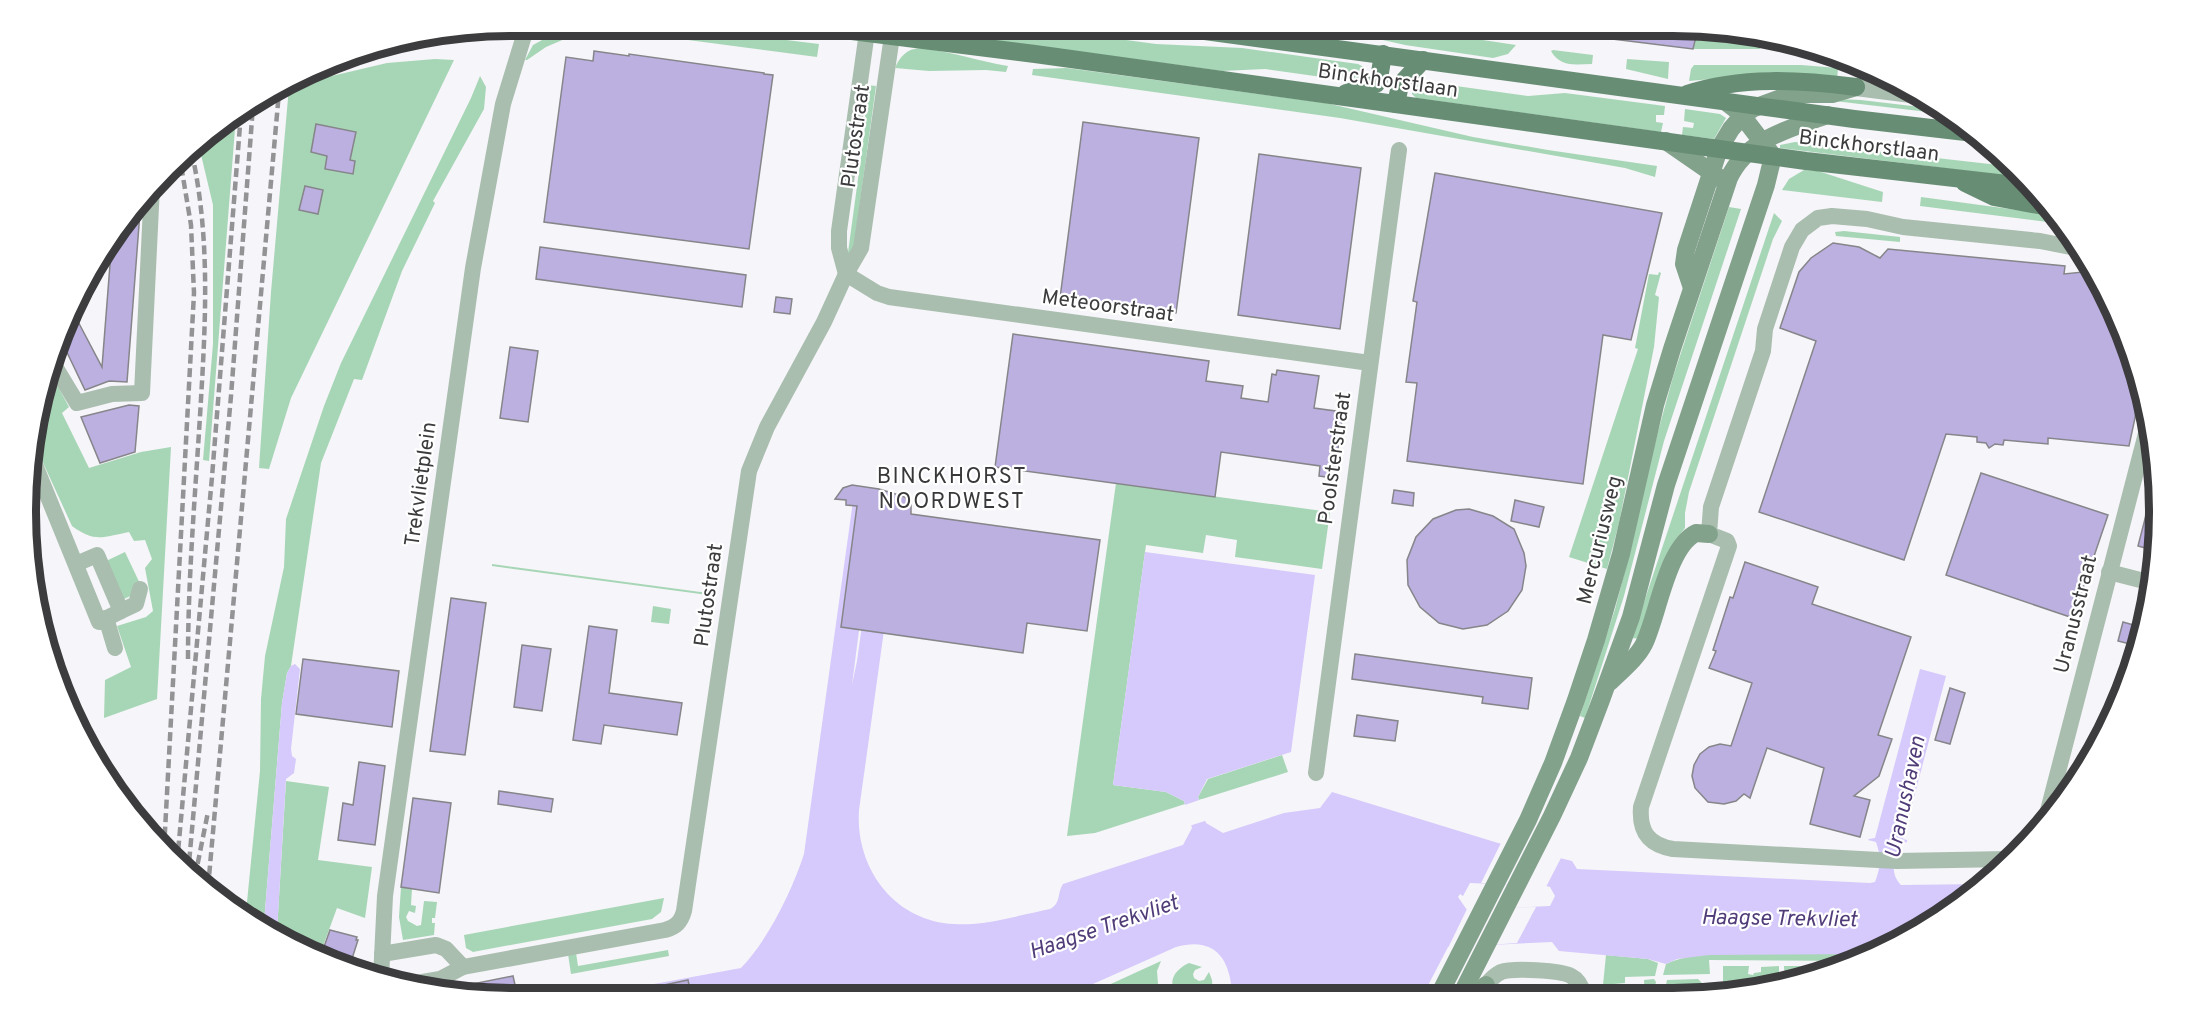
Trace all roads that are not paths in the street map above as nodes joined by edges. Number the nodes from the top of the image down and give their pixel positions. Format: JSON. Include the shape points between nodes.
{"nodes":[{"id":1,"x":523,"y":36,"type":"edge"},
{"id":2,"x":867,"y":36,"type":"edge"},
{"id":3,"x":892,"y":36,"type":"edge"},
{"id":4,"x":927,"y":36,"type":"edge"},
{"id":5,"x":1245,"y":36,"type":"edge"},
{"id":6,"x":1383,"y":54,"type":"junction"},
{"id":7,"x":1423,"y":60,"type":"junction"},
{"id":8,"x":1856,"y":87,"type":"junction"},
{"id":9,"x":1897,"y":92,"type":"edge"},
{"id":10,"x":1336,"y":96,"type":"junction"},
{"id":11,"x":1682,"y":96,"type":"junction"},
{"id":12,"x":1396,"y":104,"type":"junction"},
{"id":13,"x":1750,"y":111,"type":"junction"},
{"id":14,"x":1827,"y":115,"type":"junction"},
{"id":15,"x":1959,"y":131,"type":"edge"},
{"id":16,"x":1666,"y":141,"type":"junction"},
{"id":17,"x":1762,"y":141,"type":"junction"},
{"id":18,"x":1719,"y":149,"type":"junction"},
{"id":19,"x":1399,"y":150,"type":"dead end"},
{"id":20,"x":1746,"y":153,"type":"junction"},
{"id":21,"x":1773,"y":156,"type":"junction"},
{"id":22,"x":1712,"y":173,"type":"junction"},
{"id":23,"x":1959,"y":178,"type":"junction"},
{"id":24,"x":1727,"y":183,"type":"junction"},
{"id":25,"x":2019,"y":185,"type":"edge"},
{"id":26,"x":151,"y":201,"type":"edge"},
{"id":27,"x":2037,"y":205,"type":"edge"},
{"id":28,"x":2068,"y":246,"type":"edge"},
{"id":29,"x":846,"y":274,"type":"junction"},
{"id":30,"x":1692,"y":288,"type":"junction"},
{"id":31,"x":1370,"y":363,"type":"junction"},
{"id":32,"x":57,"y":371,"type":"edge"},
{"id":33,"x":2144,"y":442,"type":"edge"},
{"id":34,"x":38,"y":472,"type":"edge"},
{"id":35,"x":1710,"y":534,"type":"junction"},
{"id":36,"x":76,"y":564,"type":"junction"},
{"id":37,"x":2109,"y":572,"type":"junction"},
{"id":38,"x":2144,"y":582,"type":"edge"},
{"id":39,"x":140,"y":589,"type":"dead end"},
{"id":40,"x":113,"y":614,"type":"junction"},
{"id":41,"x":115,"y":648,"type":"dead end"},
{"id":42,"x":1607,"y":685,"type":"junction"},
{"id":43,"x":1316,"y":773,"type":"dead end"},
{"id":44,"x":2050,"y":804,"type":"edge"},
{"id":45,"x":1998,"y":860,"type":"edge"},
{"id":46,"x":382,"y":954,"type":"junction"},
{"id":47,"x":463,"y":967,"type":"junction"},
{"id":48,"x":381,"y":970,"type":"edge"},
{"id":49,"x":431,"y":981,"type":"edge"},
{"id":50,"x":1443,"y":988,"type":"edge"},
{"id":51,"x":1465,"y":988,"type":"edge"},
{"id":52,"x":1485,"y":988,"type":"edge"},
{"id":53,"x":1580,"y":988,"type":"edge"}],
"edges":[{"from":1,"to":46,"type":"street","name":"Trekvlietplein","via":[[503,104],[467,306],[387,885]]},
{"from":2,"to":29,"type":"street","name":"Plutostraat","via":[[839,234]]},
{"from":3,"to":29,"type":"street","name":"Plutostraat","via":[[864,239]]},
{"from":4,"to":10,"type":"main road","name":"Binckhorstlaan"},
{"from":5,"to":6,"type":"main road","name":"Binckhorstlaan"},
{"from":6,"to":7,"type":"main road","name":"Binckhorstlaan"},
{"from":6,"to":10,"type":"main road","via":[[1376,84]]},
{"from":7,"to":11,"type":"main road","name":"Binckhorstlaan"},
{"from":7,"to":12,"type":"main road","via":[[1400,85]]},
{"from":8,"to":9,"type":"street"},
{"from":8,"to":11,"type":"main road","via":[[1753,82],[1719,85]]},
{"from":8,"to":13,"type":"main road","via":[[1832,94],[1790,96]]},
{"from":10,"to":12,"type":"main road","name":"Binckhorstlaan"},
{"from":11,"to":13,"type":"main road","name":"Binckhorstlaan","via":[[1726,102]]},
{"from":12,"to":16,"type":"main road","name":"Binckhorstlaan"},
{"from":13,"to":14,"type":"main road","name":"Binckhorstlaan"},
{"from":13,"to":17,"type":"main road"},
{"from":13,"to":18,"type":"main road","via":[[1727,134]]},
{"from":14,"to":15,"type":"main road","name":"Binckhorstlaan"},
{"from":14,"to":17,"type":"main road","name":"Mercuriusweg"},
{"from":16,"to":18,"type":"main road","name":"Binckhorstlaan"},
{"from":16,"to":22,"type":"main road"},
{"from":17,"to":20,"type":"main road","name":"Mercuriusweg"},
{"from":17,"to":21,"type":"main road"},
{"from":18,"to":20,"type":"main road","name":"Binckhorstlaan"},
{"from":18,"to":22,"type":"main road"},
{"from":19,"to":31,"type":"street","name":"Poolsterstraat"},
{"from":20,"to":21,"type":"main road","name":"Binckhorstlaan"},
{"from":20,"to":24,"type":"main road","name":"Mercuriusweg"},
{"from":21,"to":23,"type":"main road","name":"Binckhorstlaan"},
{"from":21,"to":42,"type":"main road","via":[[1666,485]]},
{"from":22,"to":24,"type":"main road"},
{"from":22,"to":30,"type":"main road","via":[[1685,255],[1685,270]]},
{"from":23,"to":25,"type":"main road","name":"Binckhorstlaan"},
{"from":23,"to":27,"type":"main road","via":[[1994,197]]},
{"from":24,"to":30,"type":"main road","name":"Mercuriusweg"},
{"from":26,"to":32,"type":"street","via":[[142,393],[112,394],[77,403]]},
{"from":28,"to":35,"type":"street","via":[[1832,216],[1807,225],[1798,235],[1765,329],[1763,351],[1712,507]]},
{"from":29,"to":31,"type":"street","name":"Meteoorstraat","via":[[889,297]]},
{"from":29,"to":47,"type":"street","name":"Plutostraat","via":[[830,312],[767,427],[749,471],[681,919],[675,926],[660,930]]},
{"from":30,"to":50,"type":"main road","name":"Mercuriusweg","via":[[1655,405],[1621,554],[1559,746],[1528,820]]},
{"from":31,"to":43,"type":"street","name":"Poolsterstraat"},
{"from":33,"to":37,"type":"street","name":"Uranusstraat"},
{"from":34,"to":36,"type":"street"},
{"from":35,"to":42,"type":"main road","via":[[1696,533],[1680,546],[1642,647]]},
{"from":35,"to":45,"type":"street","via":[[1727,541],[1728,548],[1643,800],[1645,834],[1655,844],[1673,849],[1896,861]]},
{"from":36,"to":40,"type":"street","via":[[99,621]]},
{"from":36,"to":40,"type":"street","via":[[97,555]]},
{"from":37,"to":38,"type":"street"},
{"from":37,"to":44,"type":"street","name":"Uranusstraat"},
{"from":39,"to":40,"type":"street","via":[[136,604]]},
{"from":40,"to":41,"type":"street"},
{"from":42,"to":51,"type":"main road","via":[[1548,825]]},
{"from":46,"to":47,"type":"street","via":[[439,945]]},
{"from":46,"to":48,"type":"street","name":"Trekvlietplein"},
{"from":47,"to":49,"type":"street"},
{"from":52,"to":53,"type":"street","via":[[1497,974],[1510,971],[1563,973]]}]}
